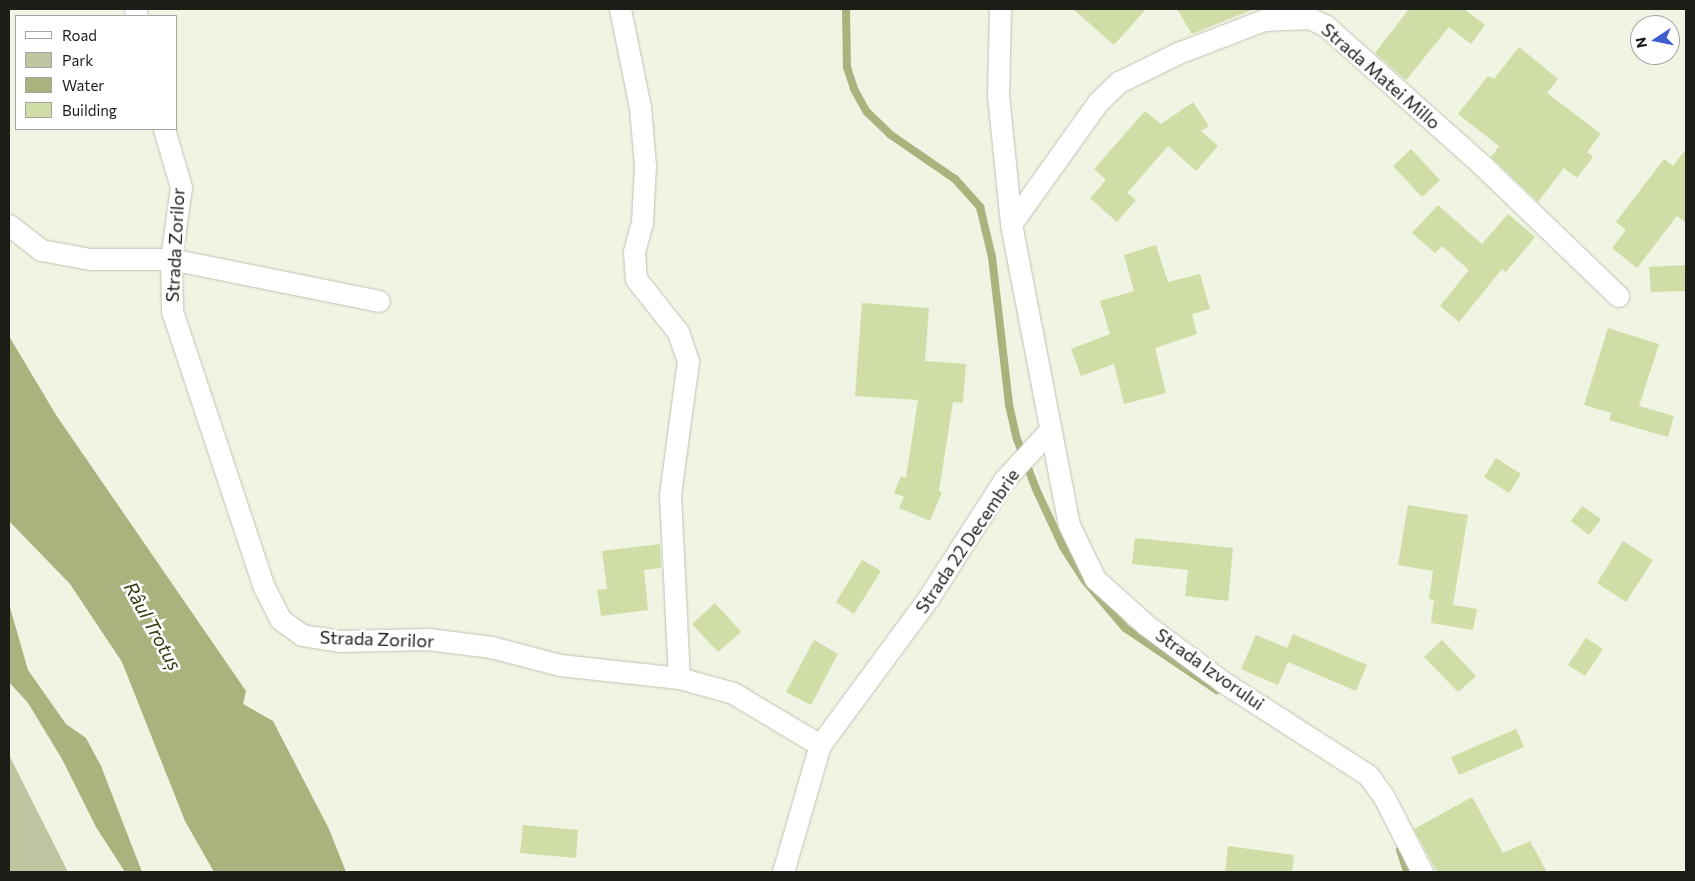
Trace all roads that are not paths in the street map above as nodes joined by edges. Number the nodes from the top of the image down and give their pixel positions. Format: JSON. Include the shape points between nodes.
{"nodes":[{"id":1,"x":620,"y":9,"type":"edge"},
{"id":2,"x":1000,"y":9,"type":"edge"},
{"id":3,"x":164,"y":130,"type":"edge"},
{"id":4,"x":1011,"y":224,"type":"junction"},
{"id":5,"x":9,"y":225,"type":"edge"},
{"id":6,"x":171,"y":259,"type":"junction"},
{"id":7,"x":1618,"y":296,"type":"dead end"},
{"id":8,"x":379,"y":301,"type":"dead end"},
{"id":9,"x":1049,"y":431,"type":"junction"},
{"id":10,"x":679,"y":678,"type":"junction"},
{"id":11,"x":820,"y":745,"type":"junction"},
{"id":12,"x":783,"y":872,"type":"edge"},
{"id":13,"x":1422,"y":872,"type":"edge"}],
"edges":[{"from":1,"to":10,"type":"street","via":[[640,107],[645,165],[642,222],[634,252],[636,279],[678,332],[688,361],[670,495]]},
{"from":2,"to":4,"type":"street","via":[[998,95]]},
{"from":3,"to":6,"type":"street","name":"Strada Zorilor","via":[[180,187]]},
{"from":4,"to":7,"type":"street","name":"Strada Matei Millo","via":[[1098,102],[1119,82],[1178,53],[1264,20],[1309,18],[1326,26],[1482,164]]},
{"from":4,"to":9,"type":"street"},
{"from":5,"to":6,"type":"street","via":[[41,250],[90,259]]},
{"from":6,"to":8,"type":"street"},
{"from":6,"to":10,"type":"street","name":"Strada Zorilor","via":[[172,311],[262,585],[280,619],[302,635],[339,641],[428,639],[491,647],[560,665]]},
{"from":9,"to":11,"type":"street","name":"Strada 22 Decembrie","via":[[1004,480],[929,597]]},
{"from":9,"to":13,"type":"street","name":"Strada Izvorului","via":[[1069,525],[1095,579],[1146,625],[1223,682],[1368,775],[1388,804]]},
{"from":10,"to":11,"type":"street","name":"Strada Zorilor","via":[[733,693]]},
{"from":11,"to":12,"type":"street","name":"Strada 22 Decembrie"}]}
